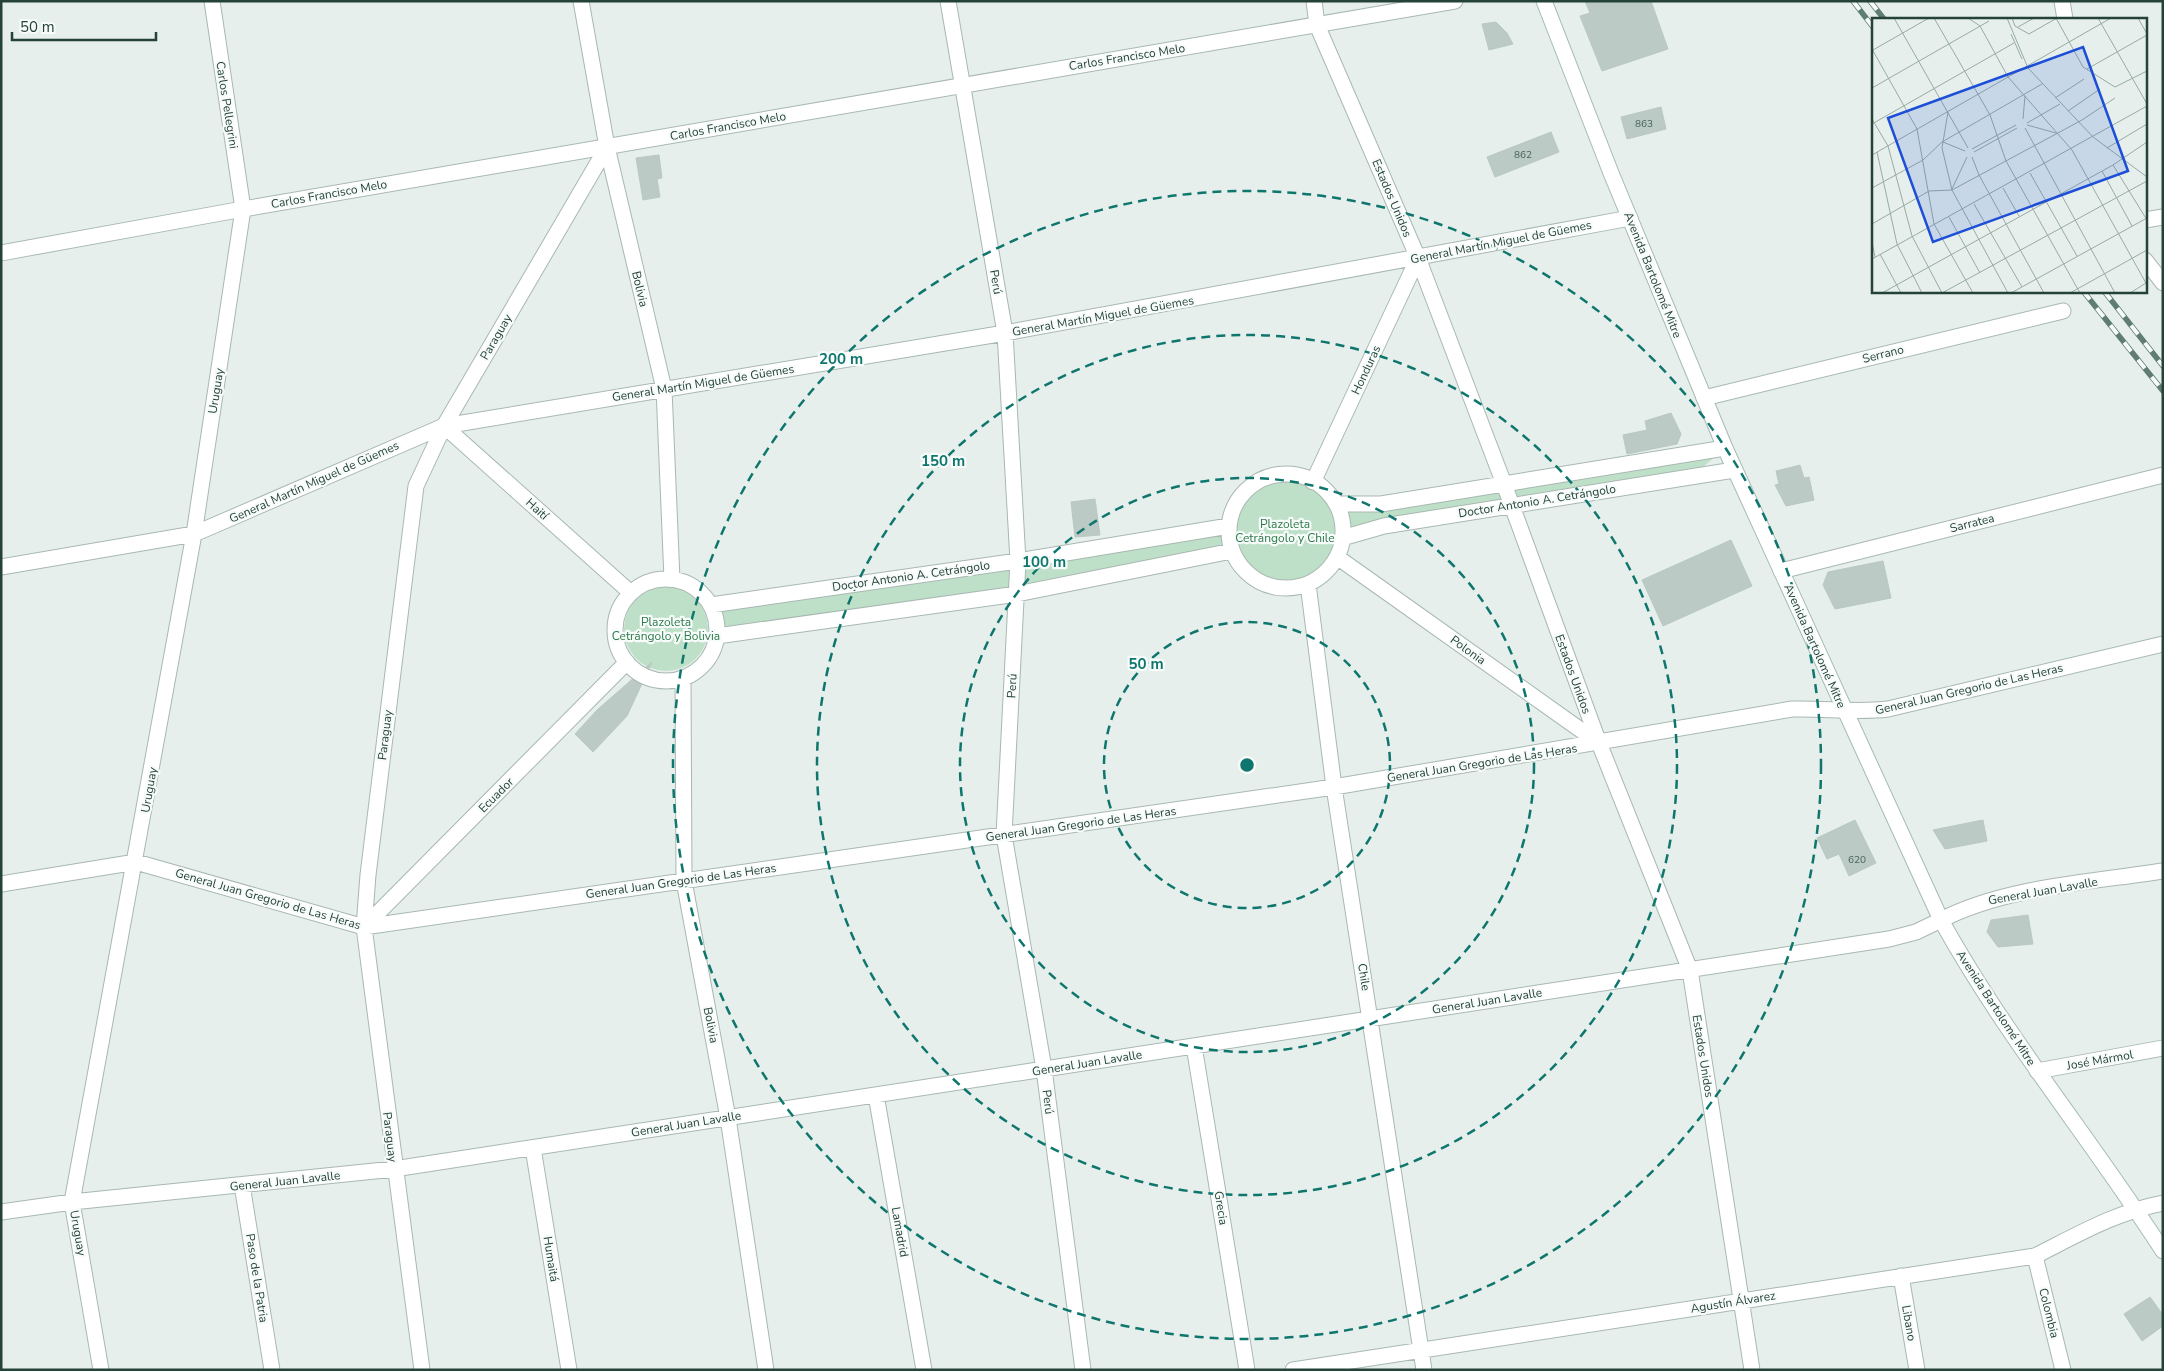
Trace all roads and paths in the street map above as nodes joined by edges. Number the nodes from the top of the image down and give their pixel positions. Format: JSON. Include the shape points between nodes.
{"nodes":[{"id":1,"x":212,"y":1,"type":"edge"},
{"id":2,"x":582,"y":1,"type":"edge"},
{"id":3,"x":948,"y":1,"type":"edge"},
{"id":4,"x":1314,"y":1,"type":"edge"},
{"id":5,"x":1455,"y":1,"type":"edge"},
{"id":6,"x":1544,"y":1,"type":"edge"},
{"id":7,"x":2062,"y":1,"type":"edge"},
{"id":8,"x":2065,"y":18,"type":"edge"},
{"id":9,"x":1318,"y":26,"type":"junction"},
{"id":10,"x":963,"y":85,"type":"junction"},
{"id":11,"x":607,"y":147,"type":"junction"},
{"id":12,"x":243,"y":209,"type":"junction"},
{"id":13,"x":2163,"y":217,"type":"edge"},
{"id":14,"x":1630,"y":218,"type":"junction"},
{"id":15,"x":2146,"y":220,"type":"edge"},
{"id":16,"x":1,"y":253,"type":"edge"},
{"id":17,"x":1418,"y":258,"type":"junction"},
{"id":18,"x":2146,"y":261,"type":"edge"},
{"id":19,"x":2163,"y":283,"type":"edge"},
{"id":20,"x":2063,"y":311,"type":"dead end"},
{"id":21,"x":1005,"y":333,"type":"junction"},
{"id":22,"x":664,"y":389,"type":"junction"},
{"id":23,"x":1704,"y":398,"type":"junction"},
{"id":24,"x":444,"y":426,"type":"junction"},
{"id":25,"x":1725,"y":448,"type":"junction"},
{"id":26,"x":1734,"y":470,"type":"junction"},
{"id":27,"x":2163,"y":475,"type":"edge"},
{"id":28,"x":1313,"y":482,"type":"junction"},
{"id":29,"x":1504,"y":484,"type":"junction"},
{"id":30,"x":1336,"y":504,"type":"junction"},
{"id":31,"x":1510,"y":506,"type":"junction"},
{"id":32,"x":1229,"y":526,"type":"junction"},
{"id":33,"x":194,"y":534,"type":"junction"},
{"id":34,"x":1342,"y":538,"type":"junction"},
{"id":35,"x":1232,"y":551,"type":"junction"},
{"id":36,"x":1337,"y":557,"type":"junction"},
{"id":37,"x":1018,"y":561,"type":"junction"},
{"id":38,"x":1,"y":567,"type":"edge"},
{"id":39,"x":1781,"y":571,"type":"junction"},
{"id":40,"x":672,"y":579,"type":"junction"},
{"id":41,"x":1308,"y":584,"type":"junction"},
{"id":42,"x":631,"y":593,"type":"junction"},
{"id":43,"x":1017,"y":594,"type":"junction"},
{"id":44,"x":711,"y":605,"type":"junction"},
{"id":45,"x":717,"y":636,"type":"junction"},
{"id":46,"x":2163,"y":644,"type":"edge"},
{"id":47,"x":627,"y":662,"type":"junction"},
{"id":48,"x":683,"y":678,"type":"junction"},
{"id":49,"x":1845,"y":711,"type":"junction"},
{"id":50,"x":1599,"y":743,"type":"junction"},
{"id":51,"x":1334,"y":787,"type":"junction"},
{"id":52,"x":1004,"y":835,"type":"junction"},
{"id":53,"x":136,"y":862,"type":"junction"},
{"id":54,"x":2163,"y":871,"type":"edge"},
{"id":55,"x":684,"y":881,"type":"junction"},
{"id":56,"x":1,"y":884,"type":"edge"},
{"id":57,"x":1941,"y":920,"type":"junction"},
{"id":58,"x":364,"y":927,"type":"junction"},
{"id":59,"x":1690,"y":970,"type":"junction"},
{"id":60,"x":1370,"y":1019,"type":"junction"},
{"id":61,"x":1194,"y":1046,"type":"junction"},
{"id":62,"x":2163,"y":1048,"type":"edge"},
{"id":63,"x":1044,"y":1069,"type":"junction"},
{"id":64,"x":2037,"y":1071,"type":"junction"},
{"id":65,"x":876,"y":1095,"type":"junction"},
{"id":66,"x":728,"y":1118,"type":"junction"},
{"id":67,"x":533,"y":1148,"type":"junction"},
{"id":68,"x":394,"y":1169,"type":"junction"},
{"id":69,"x":242,"y":1185,"type":"junction"},
{"id":70,"x":72,"y":1202,"type":"junction"},
{"id":71,"x":2163,"y":1203,"type":"edge"},
{"id":72,"x":2135,"y":1208,"type":"junction"},
{"id":73,"x":1,"y":1212,"type":"edge"},
{"id":74,"x":2163,"y":1251,"type":"edge"},
{"id":75,"x":2035,"y":1256,"type":"junction"},
{"id":76,"x":1902,"y":1276,"type":"junction"},
{"id":77,"x":1741,"y":1301,"type":"junction"},
{"id":78,"x":1421,"y":1349,"type":"junction"},
{"id":79,"x":101,"y":1370,"type":"edge"},
{"id":80,"x":272,"y":1370,"type":"edge"},
{"id":81,"x":422,"y":1370,"type":"edge"},
{"id":82,"x":569,"y":1370,"type":"edge"},
{"id":83,"x":766,"y":1370,"type":"edge"},
{"id":84,"x":924,"y":1370,"type":"edge"},
{"id":85,"x":1083,"y":1370,"type":"edge"},
{"id":86,"x":1247,"y":1370,"type":"edge"},
{"id":87,"x":1293,"y":1370,"type":"edge"},
{"id":88,"x":1424,"y":1370,"type":"edge"},
{"id":89,"x":1752,"y":1370,"type":"edge"},
{"id":90,"x":1917,"y":1370,"type":"edge"},
{"id":91,"x":2063,"y":1370,"type":"edge"}],
"edges":[{"from":1,"to":12,"type":"street","name":"Carlos Pellegrini"},
{"from":2,"to":11,"type":"street","name":"Bolivia"},
{"from":3,"to":10,"type":"street","name":"Perú"},
{"from":4,"to":9,"type":"street","name":"Estados Unidos"},
{"from":5,"to":9,"type":"street","name":"Carlos Francisco Melo"},
{"from":6,"to":14,"type":"street","name":"Avenida Bartolomé Mitre"},
{"from":7,"to":8,"type":"street"},
{"from":9,"to":10,"type":"street","name":"Carlos Francisco Melo"},
{"from":9,"to":17,"type":"street","name":"Estados Unidos"},
{"from":10,"to":11,"type":"street","name":"Carlos Francisco Melo"},
{"from":10,"to":21,"type":"street","name":"Perú"},
{"from":11,"to":12,"type":"street","name":"Carlos Francisco Melo"},
{"from":11,"to":22,"type":"street","name":"Bolivia"},
{"from":11,"to":24,"type":"street","name":"Paraguay"},
{"from":12,"to":16,"type":"street","name":"Carlos Francisco Melo"},
{"from":12,"to":33,"type":"street","name":"Uruguay"},
{"from":13,"to":15,"type":"street"},
{"from":14,"to":17,"type":"street","name":"General Martín Miguel de Güemes"},
{"from":14,"to":23,"type":"street","name":"Avenida Bartolomé Mitre"},
{"from":17,"to":21,"type":"street","name":"General Martín Miguel de Güemes"},
{"from":17,"to":28,"type":"street","name":"Honduras"},
{"from":17,"to":29,"type":"street","name":"Estados Unidos"},
{"from":18,"to":19,"type":"street"},
{"from":20,"to":23,"type":"street","name":"Serrano"},
{"from":21,"to":22,"type":"street","name":"General Martín Miguel de Güemes"},
{"from":21,"to":37,"type":"street","name":"Perú"},
{"from":22,"to":24,"type":"street","name":"General Martín Miguel de Güemes"},
{"from":22,"to":40,"type":"street","name":"Bolivia"},
{"from":23,"to":25,"type":"street","name":"Avenida Bartolomé Mitre"},
{"from":24,"to":33,"type":"street","name":"General Martín Miguel de Güemes"},
{"from":24,"to":42,"type":"street","name":"Haití"},
{"from":24,"to":58,"type":"street","name":"Paraguay","via":[[416,486]]},
{"from":25,"to":26,"type":"street","name":"Avenida Bartolomé Mitre"},
{"from":25,"to":29,"type":"street","name":"Doctor Antonio A. Cetrángolo"},
{"from":26,"to":31,"type":"street","name":"Doctor Antonio A. Cetrángolo"},
{"from":26,"to":39,"type":"street","name":"Avenida Bartolomé Mitre"},
{"from":27,"to":39,"type":"street","name":"Sarratea"},
{"from":28,"to":30,"type":"street","via":[[1325,490]]},
{"from":28,"to":32,"type":"street","via":[[1292,474],[1274,475],[1257,482],[1243,493],[1233,508]]},
{"from":29,"to":30,"type":"street","name":"Doctor Antonio A. Cetrángolo","via":[[1381,504]]},
{"from":29,"to":31,"type":"street","name":"Estados Unidos"},
{"from":30,"to":34,"type":"street","via":[[1342,521]]},
{"from":31,"to":34,"type":"street","name":"Doctor Antonio A. Cetrángolo","via":[[1384,526]]},
{"from":31,"to":50,"type":"street","name":"Estados Unidos"},
{"from":32,"to":35,"type":"street"},
{"from":32,"to":37,"type":"street","name":"Doctor Antonio A. Cetrángolo"},
{"from":33,"to":38,"type":"street","name":"General Martín Miguel de Güemes"},
{"from":33,"to":53,"type":"street","name":"Uruguay"},
{"from":34,"to":36,"type":"street"},
{"from":35,"to":41,"type":"street","via":[[1242,567],[1264,583],[1290,588]]},
{"from":35,"to":43,"type":"street"},
{"from":36,"to":41,"type":"street","via":[[1320,577]]},
{"from":36,"to":50,"type":"street","name":"Polonia"},
{"from":37,"to":43,"type":"street","name":"Perú"},
{"from":37,"to":44,"type":"street","name":"Doctor Antonio A. Cetrángolo"},
{"from":39,"to":49,"type":"street","name":"Avenida Bartolomé Mitre"},
{"from":40,"to":42,"type":"street","via":[[657,579]]},
{"from":40,"to":44,"type":"street","via":[[688,583]]},
{"from":41,"to":51,"type":"street","name":"Chile"},
{"from":42,"to":47,"type":"street","via":[[621,605],[616,627],[619,649]]},
{"from":43,"to":45,"type":"street"},
{"from":43,"to":52,"type":"street","name":"Perú"},
{"from":44,"to":45,"type":"street"},
{"from":45,"to":48,"type":"street","via":[[706,662]]},
{"from":46,"to":49,"type":"street","name":"General Juan Gregorio de Las Heras","via":[[1888,709]]},
{"from":47,"to":48,"type":"street","via":[[638,673],[652,679],[668,681]]},
{"from":47,"to":58,"type":"street","name":"Ecuador"},
{"from":48,"to":55,"type":"street","name":"Bolivia"},
{"from":49,"to":50,"type":"street","name":"General Juan Gregorio de Las Heras","via":[[1792,709]]},
{"from":49,"to":57,"type":"street","name":"Avenida Bartolomé Mitre"},
{"from":50,"to":51,"type":"street","name":"General Juan Gregorio de Las Heras"},
{"from":50,"to":59,"type":"street","name":"Estados Unidos"},
{"from":51,"to":52,"type":"street","name":"General Juan Gregorio de Las Heras"},
{"from":51,"to":60,"type":"street","name":"Chile"},
{"from":52,"to":55,"type":"street","name":"General Juan Gregorio de Las Heras"},
{"from":52,"to":63,"type":"street","name":"Perú"},
{"from":53,"to":56,"type":"street","name":"General Juan Gregorio de Las Heras"},
{"from":53,"to":58,"type":"street","name":"General Juan Gregorio de Las Heras"},
{"from":53,"to":70,"type":"street","name":"Uruguay"},
{"from":54,"to":57,"type":"street","name":"General Juan Lavalle","via":[[1995,897]]},
{"from":55,"to":58,"type":"street","name":"General Juan Gregorio de Las Heras"},
{"from":55,"to":66,"type":"street","name":"Bolivia"},
{"from":57,"to":59,"type":"street","name":"General Juan Lavalle","via":[[1916,932],[1889,939]]},
{"from":57,"to":64,"type":"street","name":"Avenida Bartolomé Mitre"},
{"from":58,"to":68,"type":"street","name":"Paraguay"},
{"from":59,"to":60,"type":"street","name":"General Juan Lavalle"},
{"from":59,"to":77,"type":"street","name":"Estados Unidos"},
{"from":60,"to":61,"type":"street","name":"General Juan Lavalle"},
{"from":60,"to":78,"type":"street","name":"Chile"},
{"from":61,"to":63,"type":"street","name":"General Juan Lavalle"},
{"from":61,"to":86,"type":"street","name":"Grecia"},
{"from":62,"to":64,"type":"street","name":"José Mármol"},
{"from":63,"to":65,"type":"street","name":"General Juan Lavalle"},
{"from":63,"to":85,"type":"street","name":"Perú"},
{"from":64,"to":72,"type":"street","name":"Avenida Bartolomé Mitre"},
{"from":65,"to":66,"type":"street","name":"General Juan Lavalle"},
{"from":65,"to":84,"type":"street","name":"Lamadrid"},
{"from":66,"to":67,"type":"street","name":"General Juan Lavalle"},
{"from":66,"to":83,"type":"street","name":"Bolivia"},
{"from":67,"to":68,"type":"street","name":"General Juan Lavalle"},
{"from":67,"to":82,"type":"street","name":"Humaitá"},
{"from":68,"to":69,"type":"street","name":"General Juan Lavalle"},
{"from":68,"to":81,"type":"street","name":"Paraguay"},
{"from":69,"to":70,"type":"street","name":"General Juan Lavalle"},
{"from":69,"to":80,"type":"street","name":"Paso de la Patria"},
{"from":70,"to":73,"type":"street","name":"General Juan Lavalle"},
{"from":70,"to":79,"type":"street","name":"Uruguay"},
{"from":71,"to":72,"type":"street","name":"Agustín Álvarez"},
{"from":72,"to":74,"type":"street","name":"Avenida Bartolomé Mitre"},
{"from":72,"to":75,"type":"street","name":"Agustín Álvarez"},
{"from":75,"to":76,"type":"street","name":"Agustín Álvarez"},
{"from":75,"to":91,"type":"street","name":"Colombia"},
{"from":76,"to":77,"type":"street","name":"Agustín Álvarez"},
{"from":76,"to":90,"type":"street","name":"Libano"},
{"from":77,"to":78,"type":"street","name":"Agustín Álvarez"},
{"from":77,"to":89,"type":"street","name":"Estados Unidos"},
{"from":78,"to":87,"type":"street","name":"Agustín Álvarez"},
{"from":78,"to":88,"type":"street","name":"Chile"}]}
